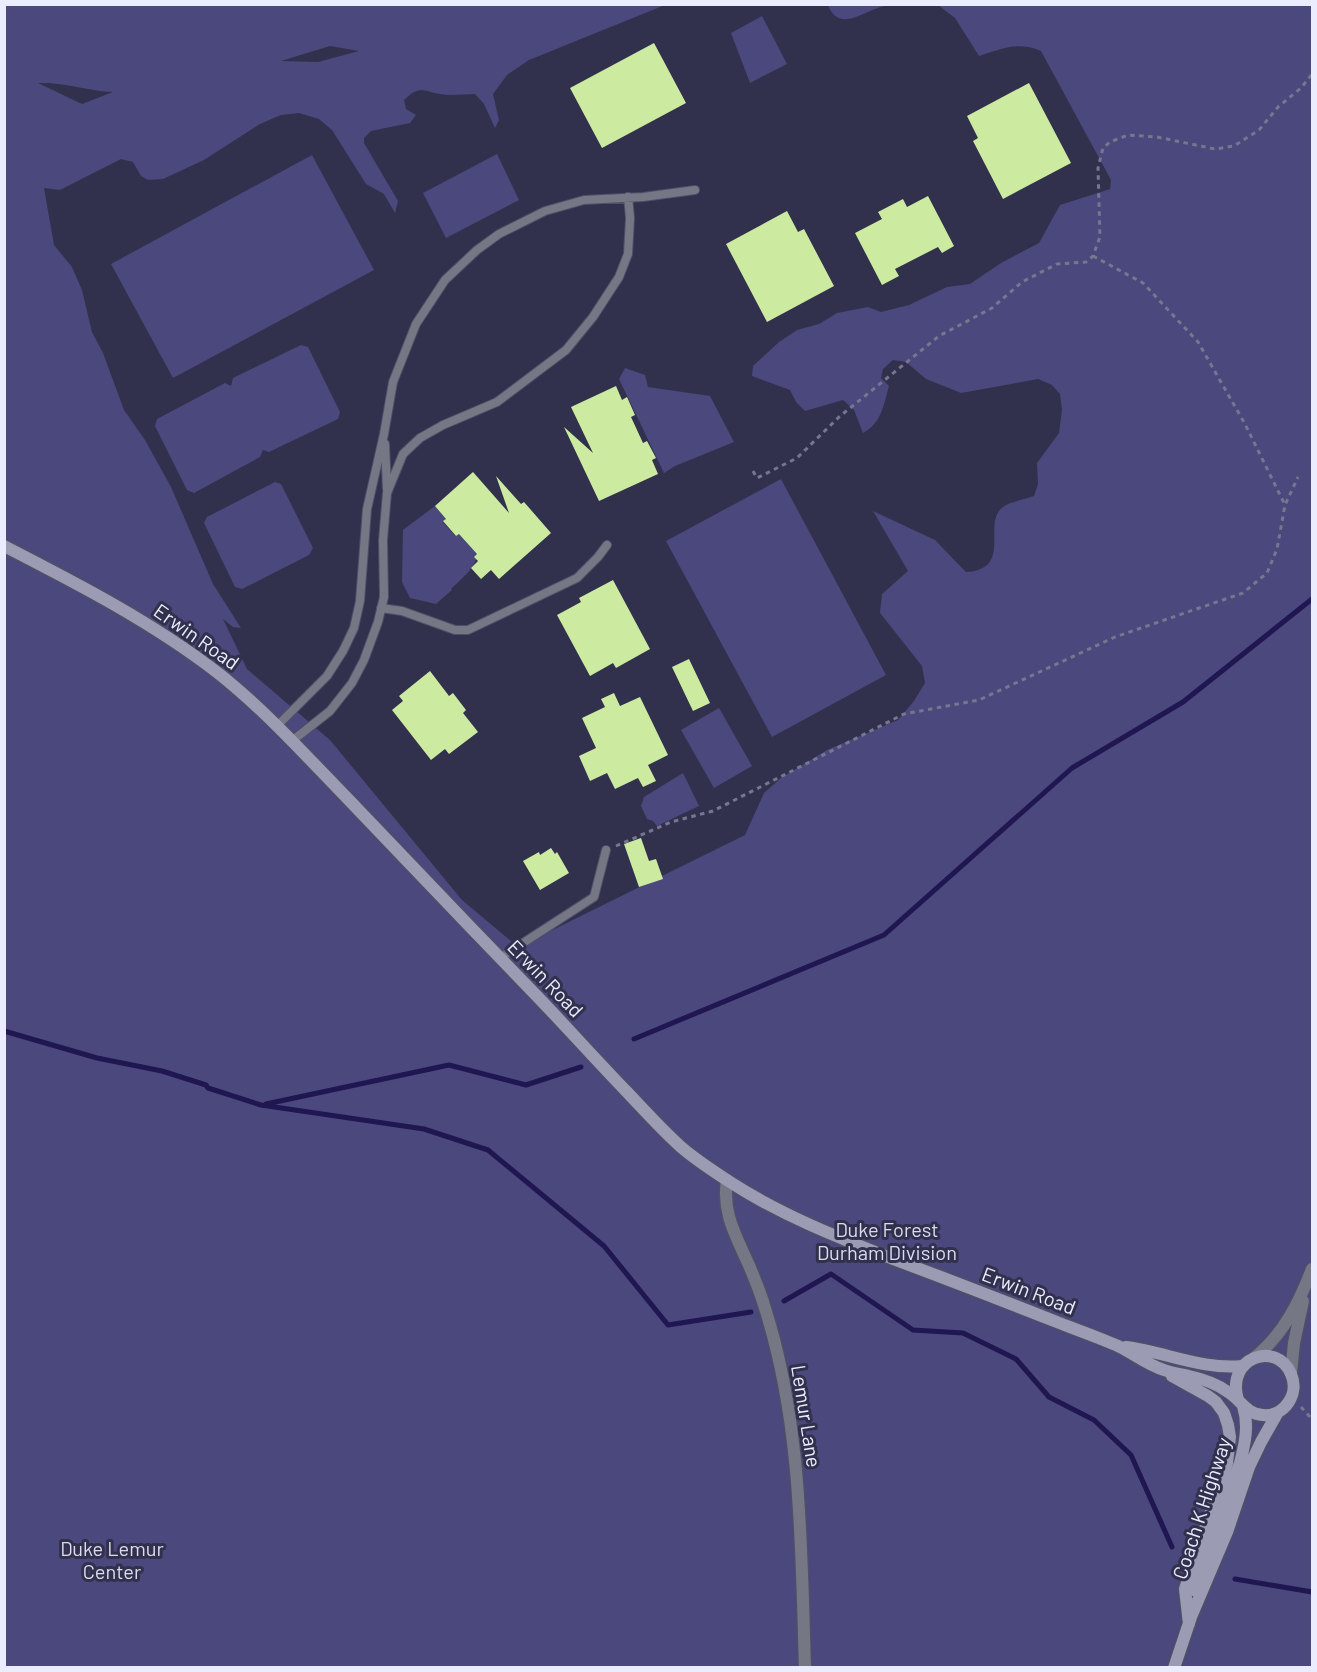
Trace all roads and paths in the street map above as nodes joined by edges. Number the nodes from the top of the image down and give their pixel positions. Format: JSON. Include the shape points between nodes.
{"nodes":[{"id":1,"x":1312,"y":74,"type":"edge"},
{"id":2,"x":695,"y":190,"type":"dead end"},
{"id":3,"x":628,"y":197,"type":"junction"},
{"id":4,"x":1093,"y":256,"type":"junction"},
{"id":5,"x":384,"y":434,"type":"junction"},
{"id":6,"x":753,"y":471,"type":"dead end"},
{"id":7,"x":1298,"y":477,"type":"dead end"},
{"id":8,"x":387,"y":493,"type":"junction"},
{"id":9,"x":1285,"y":505,"type":"junction"},
{"id":10,"x":606,"y":545,"type":"dead end"},
{"id":11,"x":4,"y":546,"type":"edge"},
{"id":12,"x":381,"y":608,"type":"junction"},
{"id":13,"x":278,"y":726,"type":"junction"},
{"id":14,"x":292,"y":741,"type":"junction"},
{"id":15,"x":606,"y":850,"type":"joint"},
{"id":16,"x":500,"y":958,"type":"junction"},
{"id":17,"x":727,"y":1180,"type":"junction"},
{"id":18,"x":1312,"y":1269,"type":"edge"},
{"id":19,"x":1308,"y":1282,"type":"junction"},
{"id":20,"x":1118,"y":1346,"type":"junction"},
{"id":21,"x":1254,"y":1358,"type":"junction"},
{"id":22,"x":1242,"y":1366,"type":"junction"},
{"id":23,"x":1164,"y":1370,"type":"junction"},
{"id":24,"x":1291,"y":1373,"type":"junction"},
{"id":25,"x":1241,"y":1403,"type":"junction"},
{"id":26,"x":1278,"y":1413,"type":"junction"},
{"id":27,"x":1189,"y":1624,"type":"junction"},
{"id":28,"x":805,"y":1668,"type":"edge"},
{"id":29,"x":1174,"y":1668,"type":"edge"}],
"edges":[{"from":1,"to":4,"type":"path","via":[[1259,130],[1234,146],[1215,149],[1128,135],[1102,148],[1098,168],[1100,237]]},
{"from":2,"to":3,"type":"lane"},
{"from":3,"to":5,"type":"lane","via":[[584,200],[545,211],[499,234],[445,280],[416,324],[393,382]]},
{"from":3,"to":8,"type":"lane","via":[[628,254],[619,277],[566,351],[497,402],[420,438],[403,454]]},
{"from":4,"to":6,"type":"path","via":[[1086,262],[1057,264],[1022,282],[992,308],[939,336],[839,417],[797,458],[757,478]]},
{"from":4,"to":9,"type":"path","via":[[1143,283],[1198,342]]},
{"from":5,"to":8,"type":"lane"},
{"from":5,"to":13,"type":"lane","via":[[367,509],[360,601],[354,628],[327,676]]},
{"from":7,"to":9,"type":"path"},
{"from":8,"to":12,"type":"lane"},
{"from":9,"to":15,"type":"path","via":[[1277,549],[1267,573],[1243,593],[1114,637],[980,700],[904,714],[713,810],[671,822]]},
{"from":10,"to":12,"type":"lane","via":[[577,578],[468,630],[455,630],[402,611]]},
{"from":11,"to":13,"type":"main road","name":"Erwin Road","via":[[176,642]]},
{"from":12,"to":14,"type":"lane","via":[[352,683],[330,711]]},
{"from":13,"to":14,"type":"main road","name":"Erwin Road"},
{"from":14,"to":16,"type":"main road","name":"Erwin Road"},
{"from":15,"to":16,"type":"lane","via":[[594,897]]},
{"from":16,"to":17,"type":"main road","name":"Erwin Road","via":[[661,1128]]},
{"from":17,"to":20,"type":"main road","name":"Erwin Road","via":[[765,1204],[864,1247]]},
{"from":17,"to":28,"type":"street","name":"Lemur Lane","via":[[729,1220],[765,1308],[788,1400],[796,1460]]},
{"from":18,"to":19,"type":"street","name":"Coach K Highway"},
{"from":19,"to":21,"type":"street","name":"Coach K Highway","via":[[1285,1325]]},
{"from":19,"to":24,"type":"street","name":"Coach K Highway"},
{"from":20,"to":22,"type":"main road","name":"Erwin Road","via":[[1211,1366]]},
{"from":20,"to":23,"type":"main road","name":"Erwin Road"},
{"from":21,"to":22,"type":"main road","name":"Coach K Highway"},
{"from":21,"to":24,"type":"main road","via":[[1280,1360]]},
{"from":22,"to":25,"type":"main road","name":"Coach K Highway","via":[[1235,1386]]},
{"from":23,"to":25,"type":"main road","name":"Erwin Road","via":[[1215,1384]]},
{"from":23,"to":27,"type":"main road","via":[[1216,1402],[1230,1437],[1227,1463],[1185,1589]]},
{"from":24,"to":26,"type":"main road","name":"Coach K Highway","via":[[1294,1390],[1288,1404]]},
{"from":25,"to":26,"type":"main road","via":[[1259,1415]]},
{"from":25,"to":27,"type":"main road","name":"Coach K Highway","via":[[1246,1416],[1245,1446],[1194,1592]]},
{"from":26,"to":27,"type":"main road","name":"Coach K Highway","via":[[1249,1467]]},
{"from":27,"to":29,"type":"main road","name":"Coach K Highway"}]}
